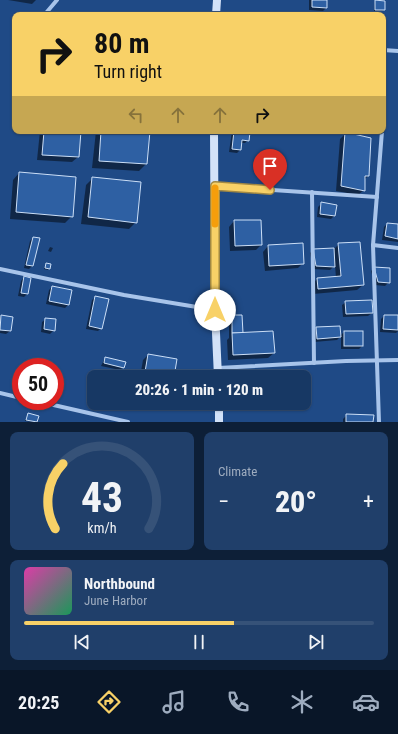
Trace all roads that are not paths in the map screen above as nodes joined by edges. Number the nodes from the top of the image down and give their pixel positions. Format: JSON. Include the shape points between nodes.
{"nodes":[{"id":1,"x":57,"y":0,"type":"edge"},
{"id":2,"x":217,"y":0,"type":"edge"},
{"id":3,"x":47,"y":12,"type":"edge"},
{"id":4,"x":216,"y":12,"type":"edge"},
{"id":5,"x":386,"y":50,"type":"edge"},
{"id":6,"x":398,"y":51,"type":"edge"},
{"id":7,"x":214,"y":134,"type":"edge"},
{"id":8,"x":382,"y":134,"type":"edge"},
{"id":9,"x":215,"y":186,"type":"junction"},
{"id":10,"x":312,"y":192,"type":"junction"},
{"id":11,"x":377,"y":197,"type":"junction"},
{"id":12,"x":373,"y":244,"type":"junction"},
{"id":13,"x":398,"y":248,"type":"edge"},
{"id":14,"x":0,"y":269,"type":"edge"},
{"id":15,"x":215,"y":310,"type":"junction"},
{"id":16,"x":377,"y":360,"type":"junction"},
{"id":17,"x":398,"y":360,"type":"edge"},
{"id":18,"x":314,"y":363,"type":"junction"},
{"id":19,"x":218,"y":368,"type":"joint"},
{"id":20,"x":0,"y":393,"type":"edge"},
{"id":21,"x":12,"y":396,"type":"edge"},
{"id":22,"x":64,"y":407,"type":"edge"},
{"id":23,"x":219,"y":410,"type":"edge"},
{"id":24,"x":128,"y":422,"type":"edge"},
{"id":25,"x":219,"y":422,"type":"edge"},
{"id":26,"x":379,"y":422,"type":"edge"}],
"edges":[{"from":1,"to":3,"type":"street"},
{"from":2,"to":4,"type":"main road"},
{"from":5,"to":6,"type":"street"},
{"from":7,"to":9,"type":"main road"},
{"from":8,"to":11,"type":"street"},
{"from":9,"to":10,"type":"street"},
{"from":9,"to":15,"type":"main road"},
{"from":10,"to":11,"type":"street"},
{"from":10,"to":18,"type":"street"},
{"from":11,"to":12,"type":"street"},
{"from":12,"to":13,"type":"street"},
{"from":12,"to":16,"type":"street"},
{"from":14,"to":15,"type":"street","via":[[124,295]]},
{"from":15,"to":19,"type":"main road"},
{"from":16,"to":17,"type":"street"},
{"from":16,"to":18,"type":"street"},
{"from":16,"to":26,"type":"street"},
{"from":18,"to":19,"type":"street"},
{"from":20,"to":21,"type":"street"},
{"from":22,"to":24,"type":"street"},
{"from":23,"to":25,"type":"main road"}]}
